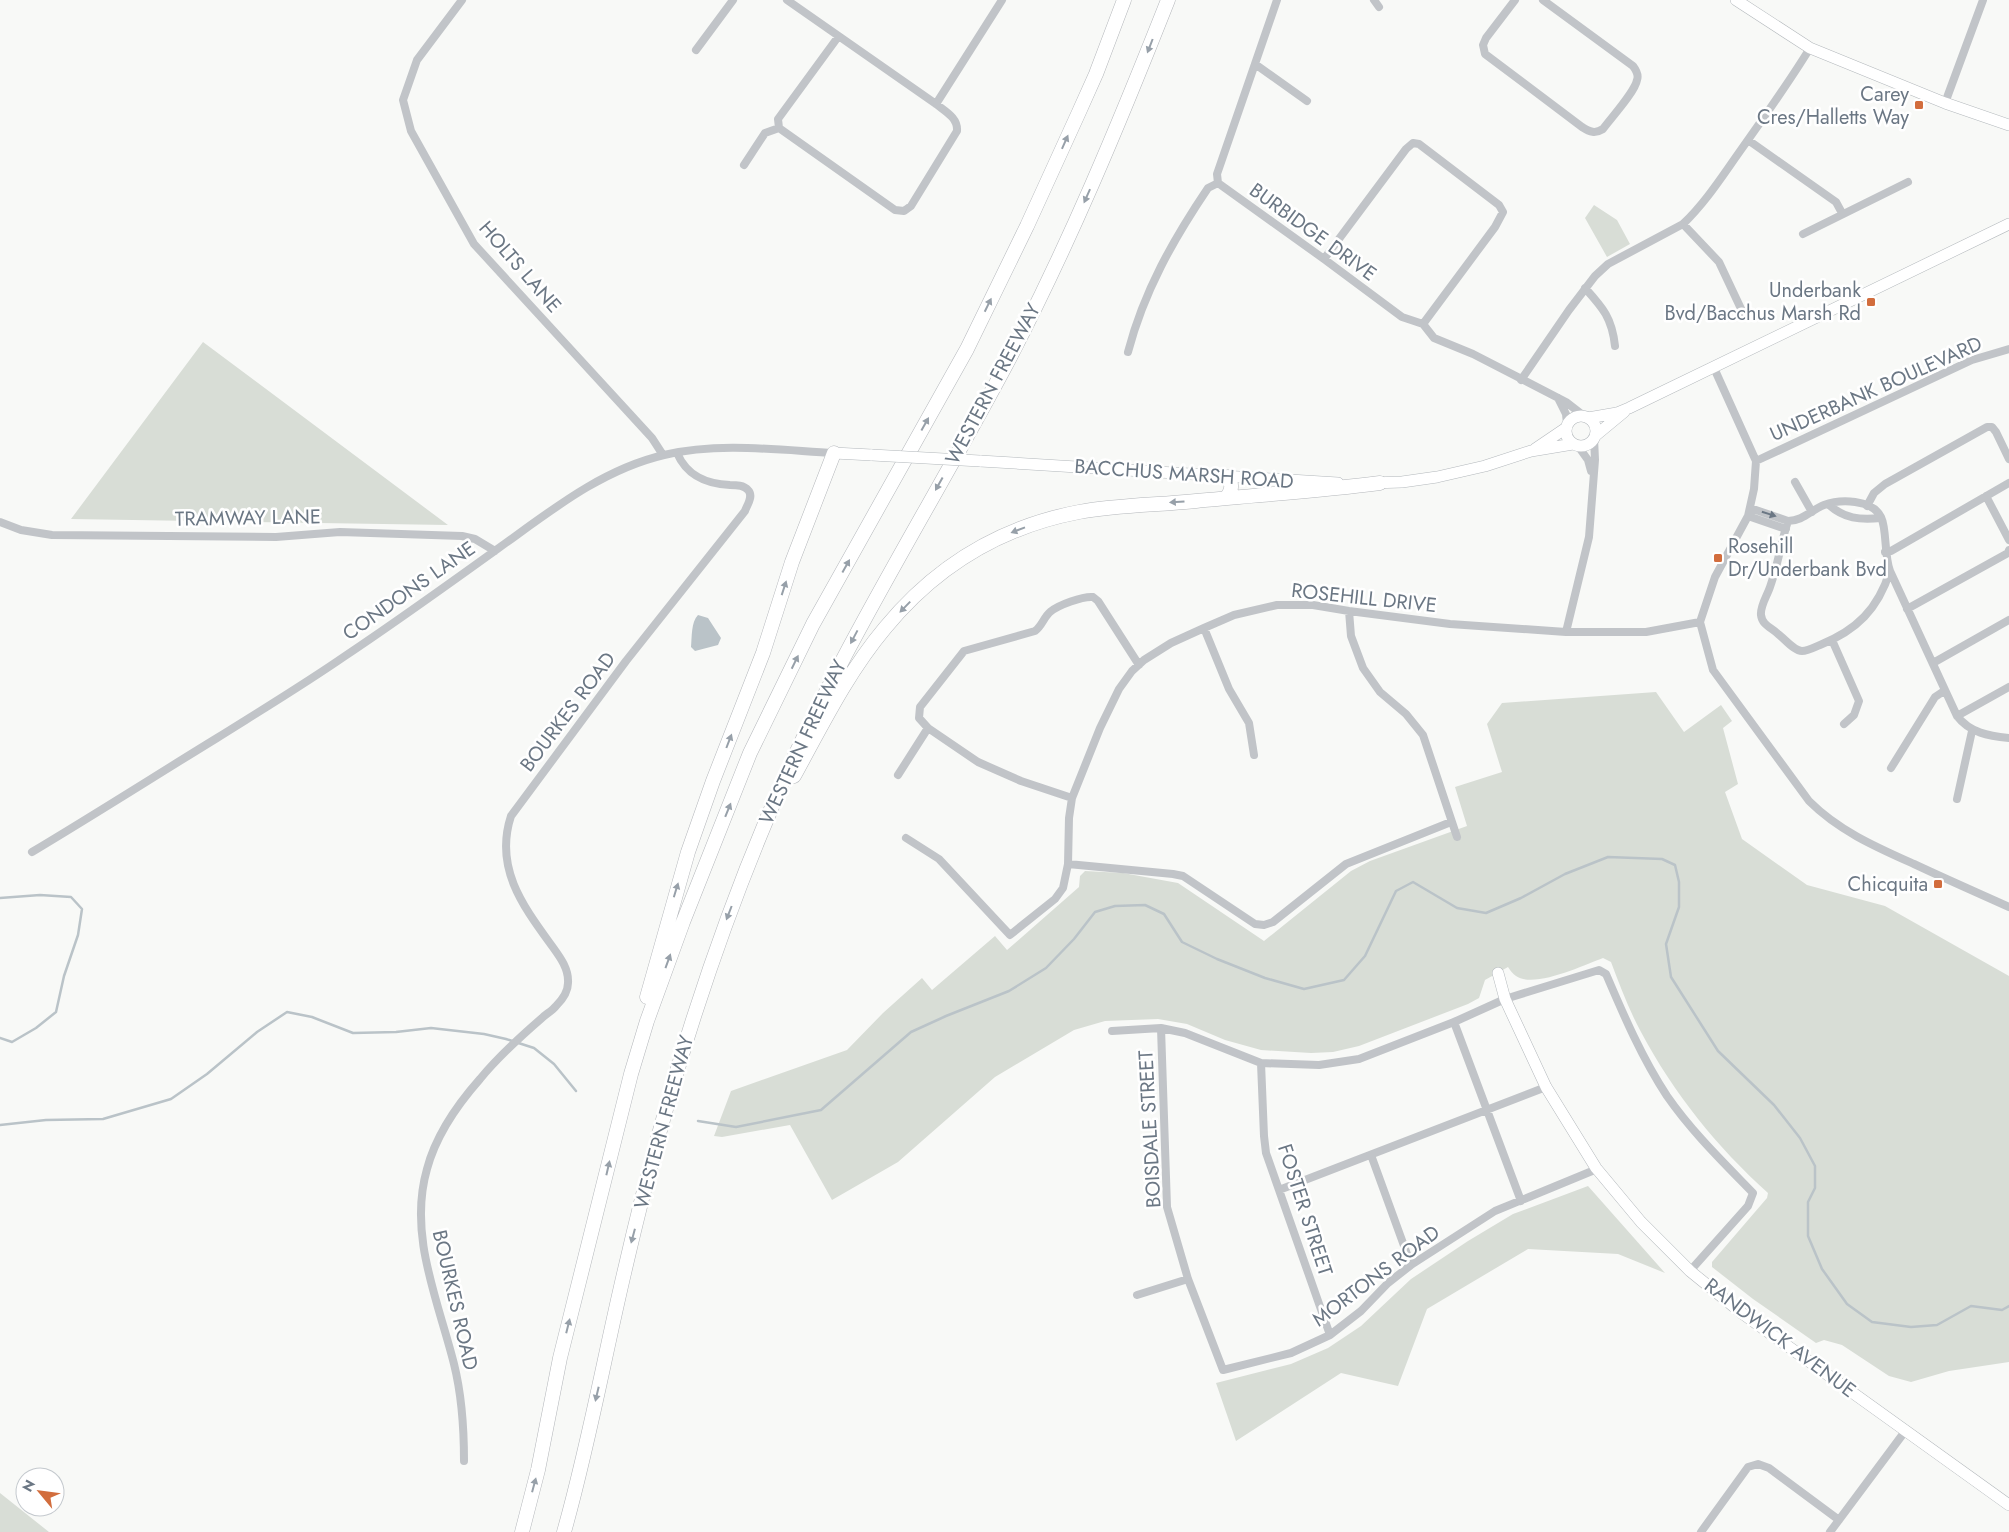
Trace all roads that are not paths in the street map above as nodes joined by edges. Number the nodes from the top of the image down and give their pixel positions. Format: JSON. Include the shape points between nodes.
{"nodes":[{"id":1,"x":462,"y":0,"type":"edge"},
{"id":2,"x":733,"y":0,"type":"edge"},
{"id":3,"x":787,"y":0,"type":"edge"},
{"id":4,"x":1002,"y":0,"type":"edge"},
{"id":5,"x":1124,"y":0,"type":"edge"},
{"id":6,"x":1168,"y":0,"type":"edge"},
{"id":7,"x":1277,"y":0,"type":"edge"},
{"id":8,"x":1515,"y":0,"type":"edge"},
{"id":9,"x":1543,"y":0,"type":"edge"},
{"id":10,"x":1736,"y":0,"type":"edge"},
{"id":11,"x":1983,"y":0,"type":"edge"},
{"id":12,"x":838,"y":37,"type":"junction"},
{"id":13,"x":1810,"y":48,"type":"junction"},
{"id":14,"x":696,"y":50,"type":"dead end"},
{"id":15,"x":1255,"y":64,"type":"junction"},
{"id":16,"x":1307,"y":101,"type":"dead end"},
{"id":17,"x":1945,"y":103,"type":"junction"},
{"id":18,"x":936,"y":104,"type":"junction"},
{"id":19,"x":2009,"y":125,"type":"edge"},
{"id":20,"x":779,"y":128,"type":"junction"},
{"id":21,"x":1748,"y":140,"type":"junction"},
{"id":22,"x":744,"y":165,"type":"dead end"},
{"id":23,"x":1908,"y":182,"type":"dead end"},
{"id":24,"x":1218,"y":184,"type":"junction"},
{"id":25,"x":1842,"y":213,"type":"junction"},
{"id":26,"x":1683,"y":224,"type":"junction"},
{"id":27,"x":2008,"y":225,"type":"edge"},
{"id":28,"x":1803,"y":234,"type":"dead end"},
{"id":29,"x":1324,"y":259,"type":"junction"},
{"id":30,"x":1584,"y":288,"type":"junction"},
{"id":31,"x":1743,"y":313,"type":"dead end"},
{"id":32,"x":1423,"y":324,"type":"junction"},
{"id":33,"x":1615,"y":346,"type":"dead end"},
{"id":34,"x":2009,"y":349,"type":"edge"},
{"id":35,"x":1128,"y":352,"type":"dead end"},
{"id":36,"x":1714,"y":368,"type":"junction"},
{"id":37,"x":1521,"y":380,"type":"junction"},
{"id":38,"x":1558,"y":398,"type":"junction"},
{"id":39,"x":1630,"y":408,"type":"junction"},
{"id":40,"x":1586,"y":417,"type":"junction"},
{"id":41,"x":1566,"y":426,"type":"junction"},
{"id":42,"x":1595,"y":437,"type":"junction"},
{"id":43,"x":1575,"y":445,"type":"junction"},
{"id":44,"x":1531,"y":451,"type":"junction"},
{"id":45,"x":677,"y":453,"type":"junction"},
{"id":46,"x":834,"y":453,"type":"junction"},
{"id":47,"x":663,"y":455,"type":"junction"},
{"id":48,"x":2009,"y":459,"type":"edge"},
{"id":49,"x":1756,"y":461,"type":"junction"},
{"id":50,"x":1592,"y":476,"type":"junction"},
{"id":51,"x":1228,"y":477,"type":"junction"},
{"id":52,"x":1795,"y":482,"type":"dead end"},
{"id":53,"x":1380,"y":483,"type":"junction"},
{"id":54,"x":2009,"y":483,"type":"edge"},
{"id":55,"x":1986,"y":496,"type":"junction"},
{"id":56,"x":1226,"y":498,"type":"junction"},
{"id":57,"x":1828,"y":504,"type":"junction"},
{"id":58,"x":1867,"y":506,"type":"junction"},
{"id":59,"x":1749,"y":512,"type":"junction"},
{"id":60,"x":1812,"y":512,"type":"junction"},
{"id":61,"x":1882,"y":518,"type":"junction"},
{"id":62,"x":1788,"y":521,"type":"junction"},
{"id":63,"x":0,"y":522,"type":"edge"},
{"id":64,"x":1786,"y":529,"type":"junction"},
{"id":65,"x":2009,"y":540,"type":"edge"},
{"id":66,"x":495,"y":550,"type":"junction"},
{"id":67,"x":2009,"y":550,"type":"edge"},
{"id":68,"x":1885,"y":552,"type":"junction"},
{"id":69,"x":1890,"y":571,"type":"junction"},
{"id":70,"x":1907,"y":609,"type":"junction"},
{"id":71,"x":1349,"y":612,"type":"junction"},
{"id":72,"x":2009,"y":620,"type":"edge"},
{"id":73,"x":1700,"y":622,"type":"junction"},
{"id":74,"x":1204,"y":628,"type":"junction"},
{"id":75,"x":1566,"y":632,"type":"junction"},
{"id":76,"x":1832,"y":640,"type":"junction"},
{"id":77,"x":1933,"y":664,"type":"junction"},
{"id":78,"x":1139,"y":665,"type":"junction"},
{"id":79,"x":2009,"y":687,"type":"edge"},
{"id":80,"x":1944,"y":691,"type":"junction"},
{"id":81,"x":1957,"y":716,"type":"junction"},
{"id":82,"x":1844,"y":724,"type":"dead end"},
{"id":83,"x":928,"y":728,"type":"junction"},
{"id":84,"x":1972,"y":730,"type":"junction"},
{"id":85,"x":2009,"y":738,"type":"edge"},
{"id":86,"x":1254,"y":755,"type":"dead end"},
{"id":87,"x":1891,"y":768,"type":"dead end"},
{"id":88,"x":898,"y":775,"type":"dead end"},
{"id":89,"x":1072,"y":798,"type":"junction"},
{"id":90,"x":1958,"y":799,"type":"dead end"},
{"id":91,"x":1451,"y":822,"type":"junction"},
{"id":92,"x":1457,"y":837,"type":"dead end"},
{"id":93,"x":906,"y":838,"type":"dead end"},
{"id":94,"x":32,"y":852,"type":"dead end"},
{"id":95,"x":1068,"y":864,"type":"junction"},
{"id":96,"x":747,"y":867,"type":"junction"},
{"id":97,"x":2009,"y":907,"type":"edge"},
{"id":98,"x":1498,"y":973,"type":"dead end"},
{"id":99,"x":1505,"y":999,"type":"junction"},
{"id":100,"x":1454,"y":1022,"type":"junction"},
{"id":101,"x":1161,"y":1028,"type":"junction"},
{"id":102,"x":1112,"y":1031,"type":"dead end"},
{"id":103,"x":1261,"y":1062,"type":"junction"},
{"id":104,"x":631,"y":1074,"type":"junction"},
{"id":105,"x":1546,"y":1087,"type":"junction"},
{"id":106,"x":1486,"y":1110,"type":"junction"},
{"id":107,"x":1371,"y":1155,"type":"junction"},
{"id":108,"x":1597,"y":1169,"type":"junction"},
{"id":109,"x":1279,"y":1190,"type":"junction"},
{"id":110,"x":1521,"y":1201,"type":"junction"},
{"id":111,"x":1411,"y":1265,"type":"junction"},
{"id":112,"x":1690,"y":1270,"type":"junction"},
{"id":113,"x":1188,"y":1278,"type":"junction"},
{"id":114,"x":1136,"y":1295,"type":"dead end"},
{"id":115,"x":1330,"y":1335,"type":"junction"},
{"id":116,"x":1223,"y":1370,"type":"joint"},
{"id":117,"x":1906,"y":1430,"type":"junction"},
{"id":118,"x":464,"y":1461,"type":"dead end"},
{"id":119,"x":2009,"y":1505,"type":"edge"},
{"id":120,"x":1839,"y":1520,"type":"junction"},
{"id":121,"x":522,"y":1532,"type":"edge"},
{"id":122,"x":564,"y":1532,"type":"edge"},
{"id":123,"x":1701,"y":1532,"type":"edge"},
{"id":124,"x":1830,"y":1532,"type":"edge"}],
"edges":[{"from":1,"to":47,"type":"street","name":"HOLTS LANE","via":[[417,60],[403,100],[411,131],[474,244],[652,438]]},
{"from":2,"to":14,"type":"street"},
{"from":3,"to":12,"type":"street"},
{"from":4,"to":18,"type":"street"},
{"from":104,"to":5,"type":"highway","name":"WESTERN FREEWAY","one_way":true,"via":[[682,922],[750,754],[813,624],[971,340],[1071,130]]},
{"from":6,"to":96,"type":"highway","name":"WESTERN FREEWAY","one_way":true,"via":[[1050,278],[1006,366],[827,688]]},
{"from":7,"to":15,"type":"street"},
{"from":8,"to":9,"type":"street","via":[[1486,38],[1483,45],[1485,54],[1582,127],[1598,132],[1635,86],[1638,74],[1633,66]]},
{"from":10,"to":13,"type":"main road"},
{"from":11,"to":17,"type":"street"},
{"from":12,"to":18,"type":"street"},
{"from":12,"to":20,"type":"street","via":[[778,119]]},
{"from":13,"to":17,"type":"main road"},
{"from":13,"to":21,"type":"street"},
{"from":15,"to":16,"type":"street"},
{"from":15,"to":24,"type":"street","via":[[1217,174]]},
{"from":17,"to":19,"type":"main road"},
{"from":18,"to":20,"type":"street","via":[[953,117],[958,131],[911,206],[904,211],[895,210]]},
{"from":20,"to":22,"type":"street","via":[[765,133]]},
{"from":21,"to":25,"type":"street","via":[[1836,202]]},
{"from":21,"to":26,"type":"street"},
{"from":23,"to":25,"type":"street"},
{"from":24,"to":29,"type":"street","name":"BURBIDGE DRIVE"},
{"from":24,"to":35,"type":"street","via":[[1208,188],[1166,254],[1136,319]]},
{"from":25,"to":28,"type":"street"},
{"from":26,"to":30,"type":"street","via":[[1608,264]]},
{"from":26,"to":31,"type":"street","via":[[1719,262]]},
{"from":27,"to":36,"type":"main road"},
{"from":29,"to":32,"type":"street","name":"BURBIDGE DRIVE","via":[[1402,318]]},
{"from":29,"to":32,"type":"street","via":[[1406,149],[1413,143],[1420,144],[1499,205],[1503,212]]},
{"from":30,"to":33,"type":"street","via":[[1609,318]]},
{"from":30,"to":37,"type":"street"},
{"from":32,"to":37,"type":"street","name":"BURBIDGE DRIVE","via":[[1434,338]]},
{"from":34,"to":49,"type":"street","name":"UNDERBANK BOULEVARD","via":[[1972,360]]},
{"from":36,"to":39,"type":"main road"},
{"from":36,"to":49,"type":"street","name":"UNDERBANK BOULEVARD"},
{"from":37,"to":38,"type":"street","name":"BURBIDGE DRIVE"},
{"from":38,"to":40,"type":"street","name":"BURBIDGE DRIVE"},
{"from":38,"to":41,"type":"street","via":[[1563,405]]},
{"from":39,"to":40,"type":"main road"},
{"from":39,"to":42,"type":"main road"},
{"from":40,"to":41,"type":"main road","via":[[1574,417]]},
{"from":40,"to":42,"type":"main road","via":[[1595,426]]},
{"from":41,"to":43,"type":"main road","via":[[1567,437]]},
{"from":41,"to":44,"type":"main road","name":"BACCHUS MARSH ROAD"},
{"from":42,"to":43,"type":"main road","via":[[1587,445]]},
{"from":42,"to":50,"type":"street"},
{"from":43,"to":44,"type":"main road","name":"BACCHUS MARSH ROAD"},
{"from":43,"to":50,"type":"street","via":[[1588,460]]},
{"from":44,"to":53,"type":"main road","name":"BACCHUS MARSH ROAD","via":[[1462,472]]},
{"from":45,"to":46,"type":"street","name":"CONDONS LANE","via":[[747,448]]},
{"from":45,"to":47,"type":"street","name":"CONDONS LANE"},
{"from":45,"to":118,"type":"street","name":"BOURKES ROAD","via":[[683,465],[697,477],[749,490],[749,502],[512,816],[506,846],[512,880],[520,901],[566,968],[568,983],[556,1006],[479,1079],[459,1104],[426,1169],[420,1226],[460,1394]]},
{"from":46,"to":51,"type":"main road","name":"BACCHUS MARSH ROAD","bridge":true},
{"from":104,"to":46,"type":"highway","one_way":true,"via":[[647,994],[688,852]]},
{"from":47,"to":66,"type":"street","name":"CONDONS LANE","via":[[624,469],[577,492]]},
{"from":48,"to":58,"type":"street","via":[[1992,427],[1978,430],[1885,484],[1874,493]]},
{"from":49,"to":59,"type":"street","name":"UNDERBANK BOULEVARD"},
{"from":50,"to":75,"type":"street","via":[[1589,537]]},
{"from":51,"to":53,"type":"main road","name":"BACCHUS MARSH ROAD"},
{"from":51,"to":56,"type":"highway","via":[[1232,489]]},
{"from":52,"to":60,"type":"street"},
{"from":53,"to":56,"type":"highway"},
{"from":54,"to":55,"type":"street"},
{"from":55,"to":65,"type":"street"},
{"from":55,"to":68,"type":"street"},
{"from":56,"to":96,"type":"highway","one_way":true,"via":[[1107,508],[1056,517],[992,540],[954,562],[919,592],[872,644],[819,730]]},
{"from":57,"to":58,"type":"street","via":[[1842,501]]},
{"from":57,"to":60,"type":"street"},
{"from":57,"to":61,"type":"street","via":[[1844,516],[1864,520]]},
{"from":58,"to":61,"type":"street","via":[[1875,509]]},
{"from":59,"to":62,"type":"street","one_way":true},
{"from":59,"to":64,"type":"street"},
{"from":59,"to":73,"type":"street","name":"UNDERBANK BOULEVARD","via":[[1715,577]]},
{"from":60,"to":62,"type":"street"},
{"from":61,"to":68,"type":"street"},
{"from":62,"to":64,"type":"street"},
{"from":63,"to":66,"type":"street","name":"TRAMWAY LANE","via":[[52,535],[276,537],[350,532],[462,536]]},
{"from":64,"to":76,"type":"street","via":[[1761,617],[1764,623],[1803,652]]},
{"from":66,"to":94,"type":"street","name":"CONDONS LANE","via":[[317,675]]},
{"from":67,"to":70,"type":"street"},
{"from":68,"to":69,"type":"street"},
{"from":69,"to":70,"type":"street"},
{"from":69,"to":76,"type":"street","via":[[1870,612],[1850,630]]},
{"from":70,"to":77,"type":"street"},
{"from":71,"to":74,"type":"street","name":"ROSEHILL DRIVE","via":[[1313,605],[1277,605],[1234,615]]},
{"from":71,"to":75,"type":"street","name":"ROSEHILL DRIVE","via":[[1450,624]]},
{"from":71,"to":91,"type":"street","via":[[1351,636],[1363,668],[1380,692],[1406,714],[1423,735]]},
{"from":72,"to":77,"type":"street"},
{"from":73,"to":75,"type":"street","name":"ROSEHILL DRIVE","via":[[1646,632]]},
{"from":73,"to":97,"type":"street","via":[[1713,670],[1821,813],[1881,850]]},
{"from":74,"to":78,"type":"street","name":"ROSEHILL DRIVE"},
{"from":74,"to":86,"type":"street","via":[[1248,723]]},
{"from":76,"to":82,"type":"street","via":[[1860,701],[1854,716]]},
{"from":77,"to":80,"type":"street"},
{"from":78,"to":83,"type":"street","via":[[1098,601],[1084,596],[1050,612],[1035,631],[964,651],[920,707],[919,718]]},
{"from":78,"to":89,"type":"street","name":"ROSEHILL DRIVE","via":[[1119,689]]},
{"from":79,"to":81,"type":"street"},
{"from":80,"to":81,"type":"street"},
{"from":80,"to":87,"type":"street","via":[[1935,697]]},
{"from":81,"to":84,"type":"street","via":[[1964,726]]},
{"from":83,"to":88,"type":"street"},
{"from":83,"to":89,"type":"street","via":[[978,762]]},
{"from":84,"to":85,"type":"street"},
{"from":84,"to":90,"type":"street"},
{"from":89,"to":95,"type":"street","name":"ROSEHILL DRIVE"},
{"from":91,"to":92,"type":"street"},
{"from":91,"to":95,"type":"street","via":[[1346,864],[1273,922],[1264,925],[1255,924],[1183,876]]},
{"from":93,"to":95,"type":"street","name":"ROSEHILL DRIVE","via":[[939,860],[1010,935],[1055,898],[1063,888]]},
{"from":96,"to":122,"type":"highway","name":"WESTERN FREEWAY","one_way":true,"via":[[696,1006],[660,1128]]},
{"from":98,"to":99,"type":"main road","name":"RANDWICK AVENUE"},
{"from":99,"to":100,"type":"street"},
{"from":99,"to":105,"type":"main road","name":"RANDWICK AVENUE"},
{"from":99,"to":112,"type":"street","via":[[1599,970],[1606,974],[1633,1038],[1668,1097],[1703,1142],[1753,1193],[1748,1206]]},
{"from":100,"to":103,"type":"street","via":[[1359,1059],[1319,1065]]},
{"from":100,"to":106,"type":"street"},
{"from":101,"to":102,"type":"street"},
{"from":101,"to":103,"type":"street","via":[[1185,1033]]},
{"from":101,"to":113,"type":"street","name":"BOISDALE STREET","via":[[1167,1207]]},
{"from":103,"to":109,"type":"street","name":"FOSTER STREET","via":[[1266,1153]]},
{"from":121,"to":104,"type":"highway","name":"WESTERN FREEWAY","one_way":true,"via":[[560,1358]]},
{"from":105,"to":106,"type":"street"},
{"from":105,"to":108,"type":"main road","name":"RANDWICK AVENUE"},
{"from":106,"to":107,"type":"street"},
{"from":106,"to":110,"type":"street"},
{"from":107,"to":109,"type":"street"},
{"from":107,"to":111,"type":"street"},
{"from":108,"to":110,"type":"street","name":"MORTONS ROAD"},
{"from":108,"to":112,"type":"main road","name":"RANDWICK AVENUE","via":[[1641,1222]]},
{"from":109,"to":115,"type":"street","name":"FOSTER STREET"},
{"from":110,"to":111,"type":"street","name":"MORTONS ROAD","via":[[1495,1211]]},
{"from":111,"to":115,"type":"street","name":"MORTONS ROAD"},
{"from":112,"to":117,"type":"main road","name":"RANDWICK AVENUE","via":[[1743,1314]]},
{"from":113,"to":114,"type":"street"},
{"from":113,"to":116,"type":"street","name":"BOISDALE STREET"},
{"from":115,"to":116,"type":"street","name":"MORTONS ROAD","via":[[1290,1353]]},
{"from":117,"to":119,"type":"main road","name":"RANDWICK AVENUE"},
{"from":117,"to":120,"type":"street"},
{"from":120,"to":123,"type":"street","via":[[1770,1468],[1758,1464],[1748,1467]]},
{"from":120,"to":124,"type":"street"}]}
